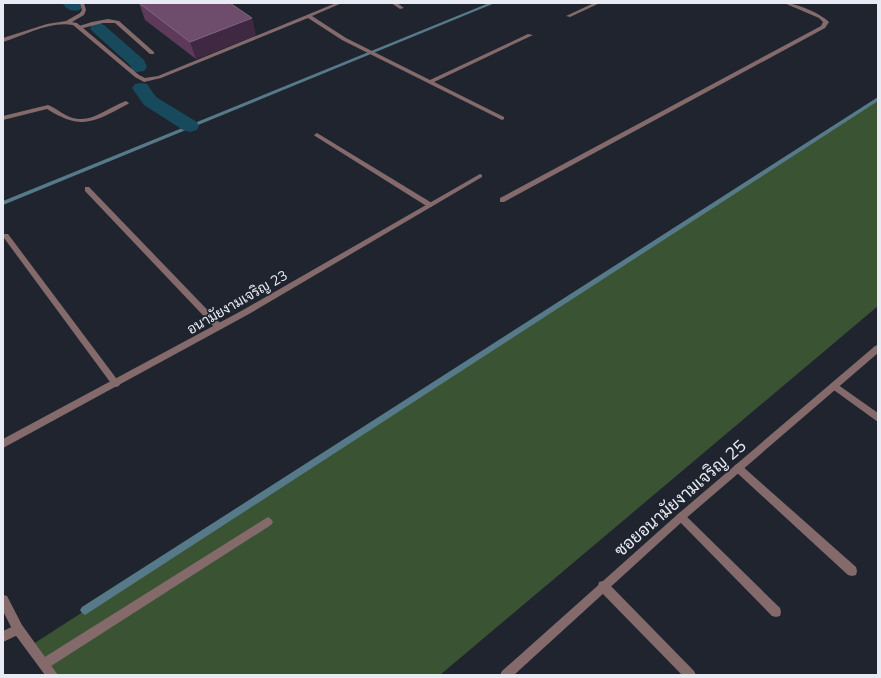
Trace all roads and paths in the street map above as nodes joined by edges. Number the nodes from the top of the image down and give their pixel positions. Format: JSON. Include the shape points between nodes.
{"nodes":[{"id":1,"x":82,"y":3,"type":"edge"},
{"id":2,"x":322,"y":3,"type":"edge"},
{"id":3,"x":340,"y":3,"type":"edge"},
{"id":4,"x":393,"y":3,"type":"edge"},
{"id":5,"x":598,"y":3,"type":"edge"},
{"id":6,"x":786,"y":3,"type":"edge"},
{"id":7,"x":329,"y":8,"type":"junction"},
{"id":8,"x":402,"y":8,"type":"dead end"},
{"id":9,"x":308,"y":16,"type":"junction"},
{"id":10,"x":568,"y":16,"type":"dead end"},
{"id":11,"x":68,"y":22,"type":"junction"},
{"id":12,"x":79,"y":27,"type":"junction"},
{"id":13,"x":530,"y":35,"type":"dead end"},
{"id":14,"x":3,"y":40,"type":"edge"},
{"id":15,"x":152,"y":53,"type":"dead end"},
{"id":16,"x":429,"y":82,"type":"junction"},
{"id":17,"x":126,"y":103,"type":"dead end"},
{"id":18,"x":3,"y":118,"type":"edge"},
{"id":19,"x":502,"y":118,"type":"dead end"},
{"id":20,"x":317,"y":135,"type":"dead end"},
{"id":21,"x":480,"y":176,"type":"dead end"},
{"id":22,"x":86,"y":189,"type":"dead end"},
{"id":23,"x":502,"y":200,"type":"dead end"},
{"id":24,"x":430,"y":205,"type":"junction"},
{"id":25,"x":6,"y":236,"type":"dead end"},
{"id":26,"x":219,"y":327,"type":"junction"},
{"id":27,"x":878,"y":348,"type":"edge"},
{"id":28,"x":116,"y":384,"type":"junction"},
{"id":29,"x":834,"y":386,"type":"junction"},
{"id":30,"x":878,"y":418,"type":"edge"},
{"id":31,"x":3,"y":444,"type":"edge"},
{"id":32,"x":738,"y":468,"type":"junction"},
{"id":33,"x":681,"y":517,"type":"junction"},
{"id":34,"x":268,"y":522,"type":"dead end"},
{"id":35,"x":852,"y":571,"type":"dead end"},
{"id":36,"x":603,"y":586,"type":"junction"},
{"id":37,"x":3,"y":600,"type":"edge"},
{"id":38,"x":776,"y":612,"type":"dead end"},
{"id":39,"x":18,"y":629,"type":"junction"},
{"id":40,"x":3,"y":637,"type":"edge"},
{"id":41,"x":44,"y":664,"type":"junction"},
{"id":42,"x":52,"y":675,"type":"edge"},
{"id":43,"x":506,"y":675,"type":"edge"},
{"id":44,"x":690,"y":675,"type":"edge"}],
"edges":[{"from":1,"to":11,"type":"street","via":[[82,14]]},
{"from":2,"to":7,"type":"street"},
{"from":3,"to":7,"type":"street"},
{"from":4,"to":8,"type":"street"},
{"from":5,"to":10,"type":"street"},
{"from":6,"to":23,"type":"street","via":[[826,22],[823,27]]},
{"from":7,"to":9,"type":"street"},
{"from":9,"to":12,"type":"street","via":[[159,77],[144,80]]},
{"from":9,"to":16,"type":"street"},
{"from":11,"to":12,"type":"street"},
{"from":11,"to":14,"type":"street"},
{"from":12,"to":15,"type":"street","via":[[103,21],[117,22]]},
{"from":13,"to":16,"type":"street"},
{"from":16,"to":19,"type":"street"},
{"from":17,"to":18,"type":"street","via":[[93,120],[81,122],[72,121],[48,107]]},
{"from":20,"to":24,"type":"street"},
{"from":21,"to":24,"type":"street","name":"อนามัยงามเจริญ 23"},
{"from":22,"to":26,"type":"street"},
{"from":24,"to":26,"type":"street","name":"อนามัยงามเจริญ 23"},
{"from":25,"to":28,"type":"street"},
{"from":26,"to":28,"type":"street","name":"อนามัยงามเจริญ 23"},
{"from":27,"to":29,"type":"street","name":"ซอยอนามัยงามเจริญ 25"},
{"from":28,"to":31,"type":"street","name":"อนามัยงามเจริญ 23"},
{"from":29,"to":30,"type":"street"},
{"from":29,"to":32,"type":"street","name":"ซอยอนามัยงามเจริญ 25"},
{"from":32,"to":33,"type":"street","name":"ซอยอนามัยงามเจริญ 25"},
{"from":32,"to":35,"type":"street"},
{"from":33,"to":36,"type":"street","name":"ซอยอนามัยงามเจริญ 25"},
{"from":33,"to":38,"type":"street"},
{"from":34,"to":41,"type":"street"},
{"from":36,"to":43,"type":"street","name":"ซอยอนามัยงามเจริญ 25"},
{"from":36,"to":44,"type":"street"},
{"from":37,"to":39,"type":"street"},
{"from":39,"to":40,"type":"street"},
{"from":39,"to":41,"type":"street"},
{"from":41,"to":42,"type":"street"}]}
